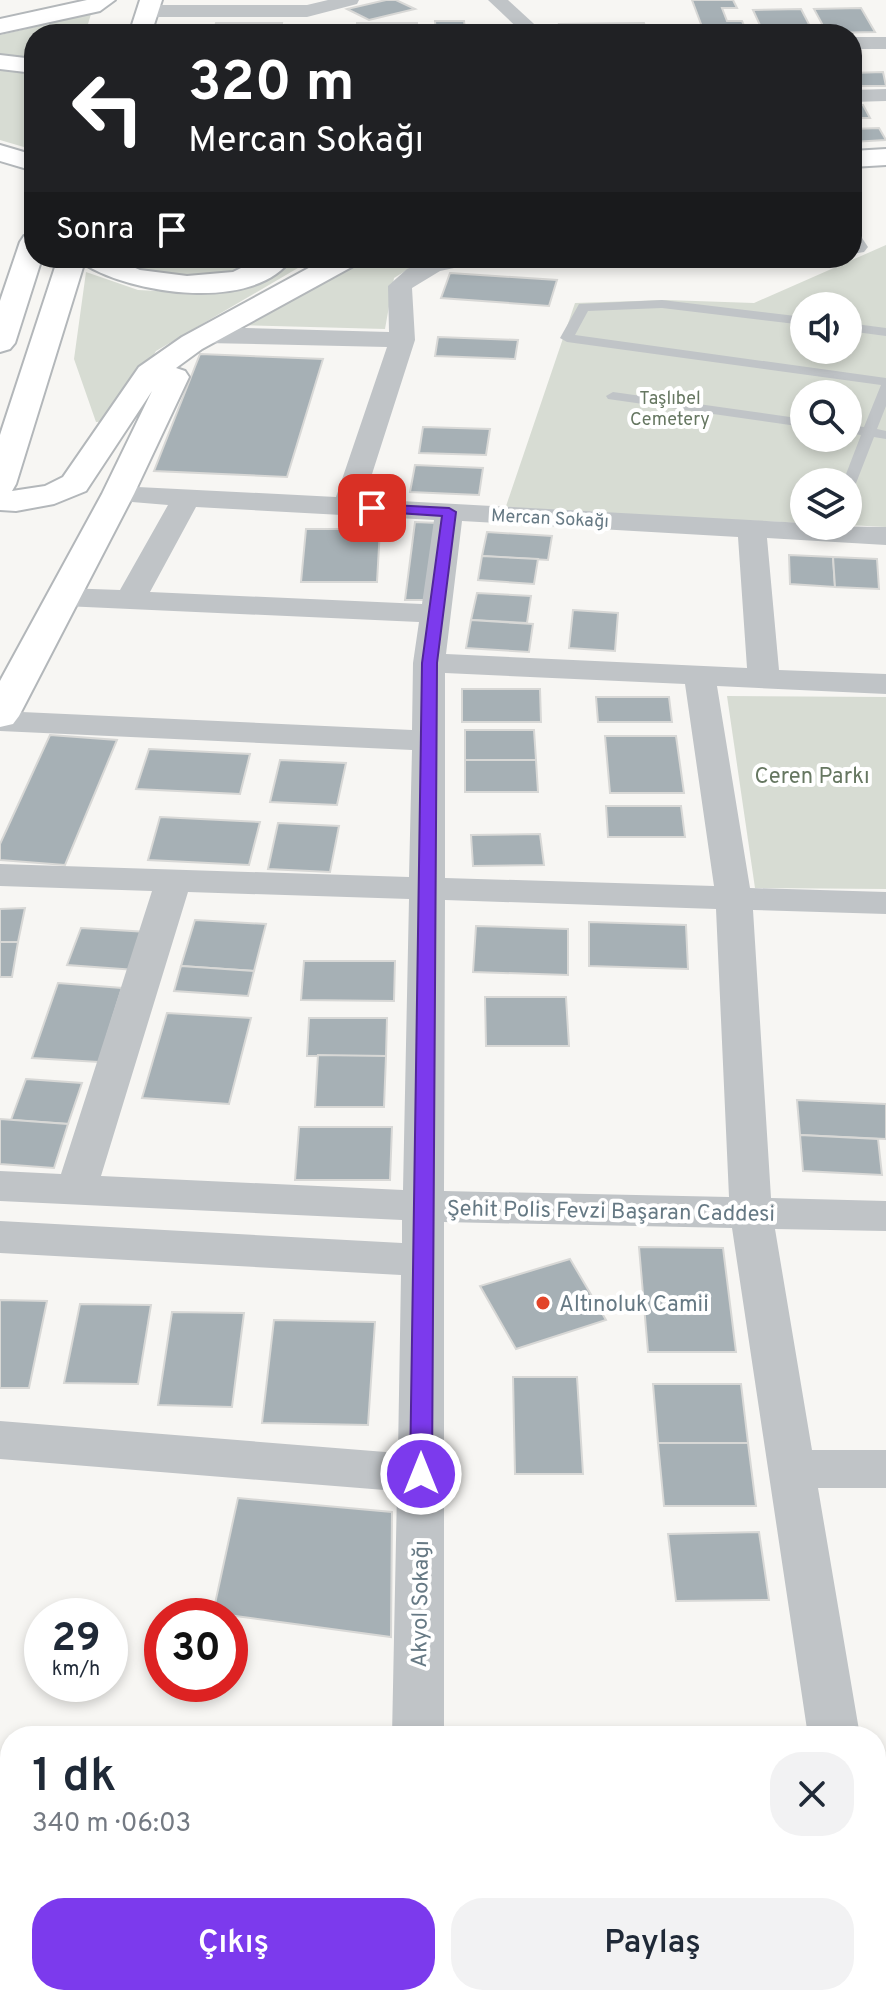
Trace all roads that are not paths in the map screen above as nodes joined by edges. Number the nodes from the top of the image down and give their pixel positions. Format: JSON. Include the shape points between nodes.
{"nodes":[{"id":1,"x":104,"y":0,"type":"edge"},
{"id":2,"x":117,"y":0,"type":"edge"},
{"id":3,"x":350,"y":0,"type":"edge"},
{"id":4,"x":497,"y":0,"type":"edge"},
{"id":5,"x":307,"y":11,"type":"junction"},
{"id":6,"x":145,"y":22,"type":"edge"},
{"id":7,"x":109,"y":23,"type":"dead end"},
{"id":8,"x":305,"y":24,"type":"edge"},
{"id":9,"x":524,"y":24,"type":"edge"},
{"id":10,"x":0,"y":26,"type":"edge"},
{"id":11,"x":862,"y":43,"type":"edge"},
{"id":12,"x":886,"y":43,"type":"edge"},
{"id":13,"x":0,"y":62,"type":"edge"},
{"id":14,"x":24,"y":65,"type":"edge"},
{"id":15,"x":886,"y":95,"type":"edge"},
{"id":16,"x":862,"y":96,"type":"edge"},
{"id":17,"x":0,"y":153,"type":"edge"},
{"id":18,"x":886,"y":157,"type":"edge"},
{"id":19,"x":862,"y":158,"type":"edge"},
{"id":20,"x":24,"y":174,"type":"edge"},
{"id":21,"x":886,"y":174,"type":"edge"},
{"id":22,"x":862,"y":175,"type":"edge"},
{"id":23,"x":25,"y":268,"type":"edge"},
{"id":24,"x":69,"y":268,"type":"edge"},
{"id":25,"x":105,"y":268,"type":"edge"},
{"id":26,"x":269,"y":268,"type":"edge"},
{"id":27,"x":329,"y":268,"type":"edge"},
{"id":28,"x":423,"y":268,"type":"edge"},
{"id":29,"x":790,"y":319,"type":"edge"},
{"id":30,"x":862,"y":329,"type":"edge"},
{"id":31,"x":886,"y":332,"type":"edge"},
{"id":32,"x":199,"y":339,"type":"junction"},
{"id":33,"x":402,"y":340,"type":"junction"},
{"id":34,"x":0,"y":343,"type":"edge"},
{"id":35,"x":886,"y":385,"type":"edge"},
{"id":36,"x":613,"y":396,"type":"dead end"},
{"id":37,"x":790,"y":421,"type":"edge"},
{"id":38,"x":862,"y":431,"type":"edge"},
{"id":39,"x":870,"y":432,"type":"junction"},
{"id":40,"x":886,"y":435,"type":"edge"},
{"id":41,"x":856,"y":468,"type":"edge"},
{"id":42,"x":118,"y":494,"type":"junction"},
{"id":43,"x":5,"y":495,"type":"edge"},
{"id":44,"x":187,"y":497,"type":"junction"},
{"id":45,"x":347,"y":507,"type":"junction"},
{"id":46,"x":449,"y":512,"type":"junction"},
{"id":47,"x":752,"y":529,"type":"junction"},
{"id":48,"x":886,"y":536,"type":"edge"},
{"id":49,"x":64,"y":597,"type":"junction"},
{"id":50,"x":130,"y":600,"type":"junction"},
{"id":51,"x":436,"y":614,"type":"junction"},
{"id":52,"x":429,"y":663,"type":"junction"},
{"id":53,"x":700,"y":677,"type":"junction"},
{"id":54,"x":764,"y":680,"type":"junction"},
{"id":55,"x":886,"y":684,"type":"edge"},
{"id":56,"x":0,"y":719,"type":"edge"},
{"id":57,"x":428,"y":741,"type":"junction"},
{"id":58,"x":0,"y":875,"type":"edge"},
{"id":59,"x":173,"y":881,"type":"junction"},
{"id":60,"x":427,"y":889,"type":"junction"},
{"id":61,"x":734,"y":898,"type":"junction"},
{"id":62,"x":886,"y":903,"type":"edge"},
{"id":63,"x":0,"y":1186,"type":"edge"},
{"id":64,"x":76,"y":1191,"type":"junction"},
{"id":65,"x":423,"y":1206,"type":"junction"},
{"id":66,"x":751,"y":1213,"type":"junction"},
{"id":67,"x":886,"y":1216,"type":"edge"},
{"id":68,"x":0,"y":1237,"type":"edge"},
{"id":69,"x":423,"y":1260,"type":"junction"},
{"id":70,"x":0,"y":1440,"type":"edge"},
{"id":71,"x":792,"y":1469,"type":"junction"},
{"id":72,"x":886,"y":1469,"type":"edge"},
{"id":73,"x":421,"y":1474,"type":"junction"},
{"id":74,"x":418,"y":1726,"type":"edge"},
{"id":75,"x":832,"y":1726,"type":"edge"}],
"edges":[{"from":1,"to":10,"type":"highway"},
{"from":2,"to":7,"type":"highway"},
{"from":3,"to":5,"type":"street"},
{"from":4,"to":9,"type":"street"},
{"from":5,"to":6,"type":"street"},
{"from":5,"to":8,"type":"street"},
{"from":11,"to":12,"type":"street"},
{"from":13,"to":14,"type":"highway"},
{"from":15,"to":16,"type":"street"},
{"from":17,"to":20,"type":"highway"},
{"from":18,"to":19,"type":"highway"},
{"from":21,"to":22,"type":"highway"},
{"from":23,"to":34,"type":"highway"},
{"from":24,"to":43,"type":"highway"},
{"from":25,"to":26,"type":"highway","via":[[143,281],[187,284],[237,279]]},
{"from":27,"to":32,"type":"highway"},
{"from":28,"to":33,"type":"street","via":[[400,286]]},
{"from":29,"to":35,"type":"lane","via":[[662,304],[584,307],[567,338]]},
{"from":30,"to":31,"type":"lane"},
{"from":32,"to":33,"type":"street"},
{"from":32,"to":42,"type":"highway","via":[[149,424]]},
{"from":32,"to":43,"type":"highway","via":[[150,373],[75,484],[54,494]]},
{"from":33,"to":45,"type":"street"},
{"from":35,"to":39,"type":"lane"},
{"from":36,"to":37,"type":"lane"},
{"from":38,"to":39,"type":"lane"},
{"from":39,"to":40,"type":"lane"},
{"from":39,"to":41,"type":"lane"},
{"from":42,"to":44,"type":"street","name":"Mercan Sokağı"},
{"from":42,"to":49,"type":"highway"},
{"from":44,"to":45,"type":"street","name":"Mercan Sokağı"},
{"from":44,"to":50,"type":"street"},
{"from":45,"to":46,"type":"street","name":"Mercan Sokağı"},
{"from":46,"to":47,"type":"street","name":"Mercan Sokağı"},
{"from":46,"to":51,"type":"street","name":"Akyol Sokağı"},
{"from":47,"to":48,"type":"street","name":"Mercan Sokağı"},
{"from":47,"to":54,"type":"street"},
{"from":49,"to":50,"type":"street"},
{"from":49,"to":56,"type":"highway"},
{"from":50,"to":51,"type":"street"},
{"from":51,"to":52,"type":"street","name":"Akyol Sokağı"},
{"from":52,"to":53,"type":"street"},
{"from":52,"to":57,"type":"street","name":"Akyol Sokağı"},
{"from":53,"to":54,"type":"street"},
{"from":53,"to":61,"type":"street"},
{"from":54,"to":55,"type":"street"},
{"from":56,"to":57,"type":"street"},
{"from":57,"to":60,"type":"street","name":"Akyol Sokağı"},
{"from":58,"to":59,"type":"street"},
{"from":59,"to":60,"type":"street"},
{"from":59,"to":64,"type":"street"},
{"from":60,"to":61,"type":"street"},
{"from":60,"to":65,"type":"street","name":"Akyol Sokağı"},
{"from":61,"to":62,"type":"street"},
{"from":61,"to":66,"type":"street"},
{"from":63,"to":64,"type":"street","name":"Şehit Polis Fevzi Başaran Caddesi"},
{"from":64,"to":65,"type":"street","name":"Şehit Polis Fevzi Başaran Caddesi"},
{"from":65,"to":66,"type":"street","name":"Şehit Polis Fevzi Başaran Caddesi"},
{"from":65,"to":69,"type":"street","name":"Akyol Sokağı"},
{"from":66,"to":67,"type":"street","name":"Şehit Polis Fevzi Başaran Caddesi"},
{"from":66,"to":71,"type":"street"},
{"from":68,"to":69,"type":"street"},
{"from":69,"to":73,"type":"street","name":"Akyol Sokağı"},
{"from":70,"to":73,"type":"street"},
{"from":71,"to":72,"type":"street"},
{"from":71,"to":75,"type":"street"},
{"from":73,"to":74,"type":"street","name":"Akyol Sokağı"}]}
